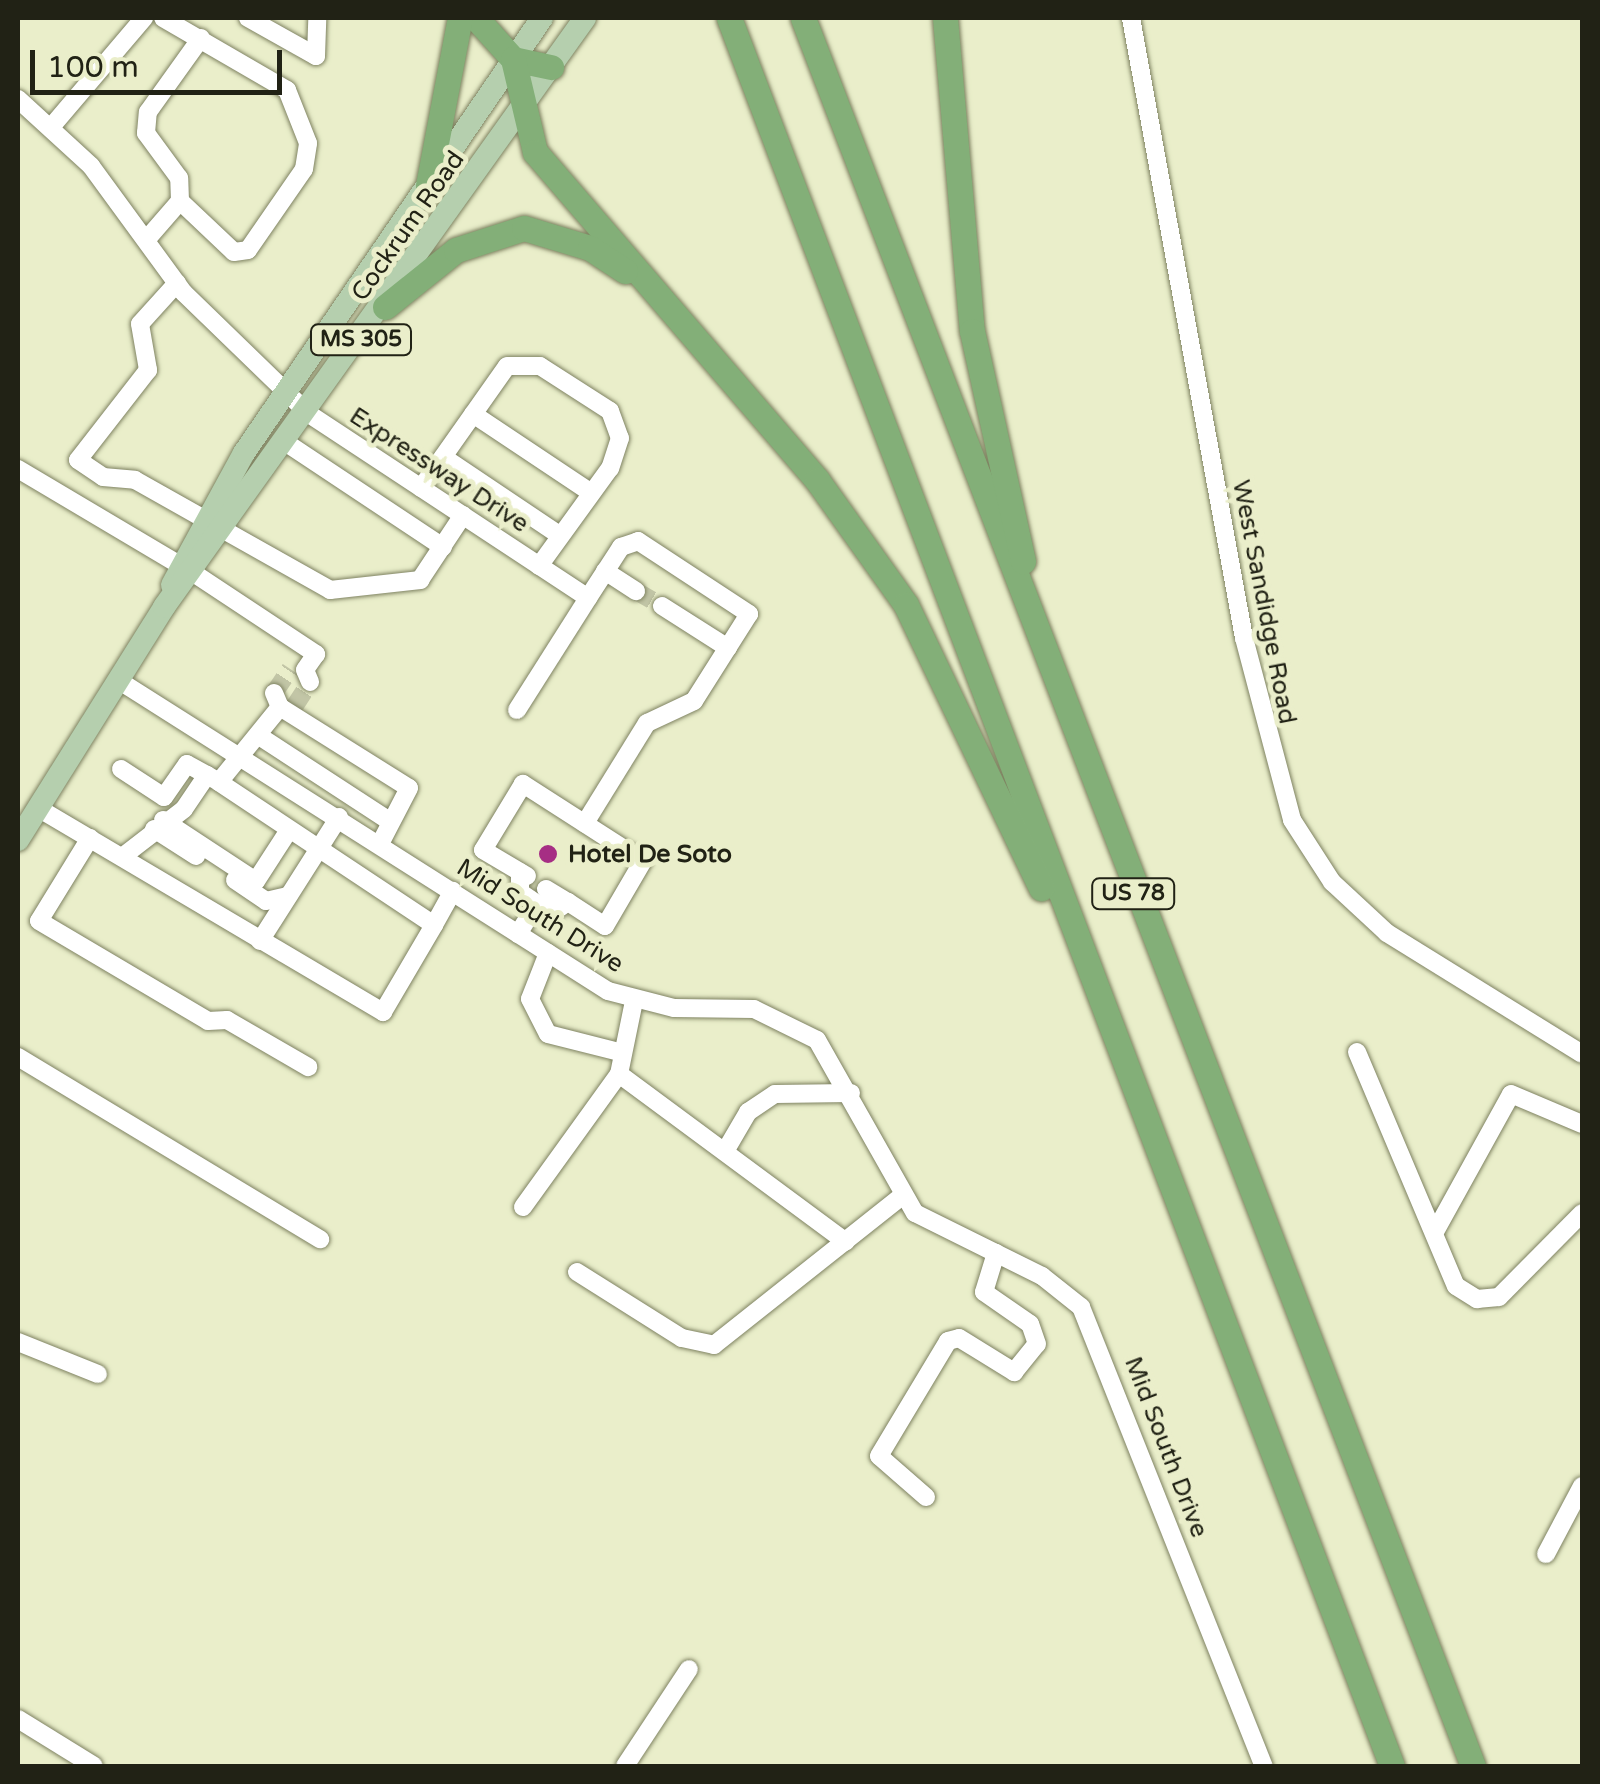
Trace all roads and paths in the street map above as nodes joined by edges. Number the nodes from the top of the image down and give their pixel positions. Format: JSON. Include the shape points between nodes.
{"nodes":[{"id":1,"x":144,"y":18,"type":"edge"},
{"id":2,"x":163,"y":18,"type":"edge"},
{"id":3,"x":248,"y":18,"type":"edge"},
{"id":4,"x":317,"y":18,"type":"edge"},
{"id":5,"x":460,"y":18,"type":"edge"},
{"id":6,"x":476,"y":18,"type":"edge"},
{"id":7,"x":542,"y":18,"type":"edge"},
{"id":8,"x":585,"y":18,"type":"edge"},
{"id":9,"x":729,"y":18,"type":"edge"},
{"id":10,"x":802,"y":18,"type":"edge"},
{"id":11,"x":945,"y":18,"type":"edge"},
{"id":12,"x":1131,"y":18,"type":"edge"},
{"id":13,"x":201,"y":38,"type":"junction"},
{"id":14,"x":513,"y":59,"type":"junction"},
{"id":15,"x":551,"y":68,"type":"junction"},
{"id":16,"x":18,"y":99,"type":"edge"},
{"id":17,"x":524,"y":108,"type":"junction"},
{"id":18,"x":52,"y":126,"type":"junction"},
{"id":19,"x":428,"y":186,"type":"junction"},
{"id":20,"x":180,"y":201,"type":"junction"},
{"id":21,"x":147,"y":239,"type":"junction"},
{"id":22,"x":177,"y":283,"type":"junction"},
{"id":23,"x":651,"y":288,"type":"junction"},
{"id":24,"x":384,"y":307,"type":"junction"},
{"id":25,"x":287,"y":388,"type":"junction"},
{"id":26,"x":309,"y":414,"type":"junction"},
{"id":27,"x":473,"y":414,"type":"junction"},
{"id":28,"x":288,"y":444,"type":"junction"},
{"id":29,"x":443,"y":456,"type":"junction"},
{"id":30,"x":18,"y":469,"type":"edge"},
{"id":31,"x":421,"y":488,"type":"junction"},
{"id":32,"x":590,"y":492,"type":"junction"},
{"id":33,"x":462,"y":515,"type":"junction"},
{"id":34,"x":212,"y":528,"type":"junction"},
{"id":35,"x":559,"y":535,"type":"junction"},
{"id":36,"x":443,"y":547,"type":"junction"},
{"id":37,"x":539,"y":566,"type":"junction"},
{"id":38,"x":186,"y":568,"type":"junction"},
{"id":39,"x":606,"y":571,"type":"junction"},
{"id":40,"x":636,"y":591,"type":"tunnel mouth"},
{"id":41,"x":588,"y":598,"type":"junction"},
{"id":42,"x":662,"y":606,"type":"tunnel mouth"},
{"id":43,"x":728,"y":648,"type":"junction"},
{"id":44,"x":1045,"y":664,"type":"junction"},
{"id":45,"x":302,"y":674,"type":"tunnel mouth"},
{"id":46,"x":118,"y":680,"type":"junction"},
{"id":47,"x":517,"y":710,"type":"dead end"},
{"id":48,"x":260,"y":736,"type":"junction"},
{"id":49,"x":239,"y":753,"type":"junction"},
{"id":50,"x":121,"y":769,"type":"dead end"},
{"id":51,"x":213,"y":778,"type":"junction"},
{"id":52,"x":164,"y":797,"type":"junction"},
{"id":53,"x":38,"y":808,"type":"junction"},
{"id":54,"x":184,"y":810,"type":"junction"},
{"id":55,"x":339,"y":817,"type":"junction"},
{"id":56,"x":388,"y":820,"type":"junction"},
{"id":57,"x":158,"y":824,"type":"junction"},
{"id":58,"x":584,"y":824,"type":"junction"},
{"id":59,"x":289,"y":830,"type":"junction"},
{"id":60,"x":90,"y":838,"type":"junction"},
{"id":61,"x":18,"y":840,"type":"edge"},
{"id":62,"x":380,"y":844,"type":"junction"},
{"id":63,"x":318,"y":850,"type":"junction"},
{"id":64,"x":122,"y":857,"type":"junction"},
{"id":65,"x":453,"y":892,"type":"junction"},
{"id":66,"x":288,"y":896,"type":"junction"},
{"id":67,"x":541,"y":896,"type":"junction"},
{"id":68,"x":434,"y":924,"type":"junction"},
{"id":69,"x":518,"y":934,"type":"junction"},
{"id":70,"x":260,"y":941,"type":"junction"},
{"id":71,"x":548,"y":953,"type":"junction"},
{"id":72,"x":634,"y":1001,"type":"junction"},
{"id":73,"x":1119,"y":1047,"type":"junction"},
{"id":74,"x":1357,"y":1052,"type":"dead end"},
{"id":75,"x":623,"y":1053,"type":"junction"},
{"id":76,"x":1582,"y":1054,"type":"edge"},
{"id":77,"x":18,"y":1057,"type":"edge"},
{"id":78,"x":308,"y":1067,"type":"dead end"},
{"id":79,"x":619,"y":1074,"type":"junction"},
{"id":80,"x":850,"y":1093,"type":"junction"},
{"id":81,"x":1582,"y":1124,"type":"edge"},
{"id":82,"x":727,"y":1148,"type":"junction"},
{"id":83,"x":902,"y":1196,"type":"junction"},
{"id":84,"x":523,"y":1207,"type":"dead end"},
{"id":85,"x":1582,"y":1213,"type":"edge"},
{"id":86,"x":1436,"y":1230,"type":"junction"},
{"id":87,"x":320,"y":1238,"type":"dead end"},
{"id":88,"x":846,"y":1242,"type":"junction"},
{"id":89,"x":996,"y":1253,"type":"junction"},
{"id":90,"x":577,"y":1272,"type":"dead end"},
{"id":91,"x":18,"y":1342,"type":"edge"},
{"id":92,"x":98,"y":1374,"type":"dead end"},
{"id":93,"x":1582,"y":1486,"type":"edge"},
{"id":94,"x":926,"y":1497,"type":"dead end"},
{"id":95,"x":1546,"y":1554,"type":"dead end"},
{"id":96,"x":689,"y":1669,"type":"dead end"},
{"id":97,"x":18,"y":1718,"type":"edge"},
{"id":98,"x":94,"y":1766,"type":"edge"},
{"id":99,"x":625,"y":1766,"type":"edge"},
{"id":100,"x":1264,"y":1766,"type":"edge"},
{"id":101,"x":1392,"y":1766,"type":"edge"},
{"id":102,"x":1475,"y":1766,"type":"edge"}],
"edges":[{"from":1,"to":18,"type":"street"},
{"from":2,"to":13,"type":"street"},
{"from":3,"to":4,"type":"street","via":[[316,56]]},
{"from":5,"to":19,"type":"highway"},
{"from":6,"to":14,"type":"highway"},
{"from":7,"to":14,"type":"main road","name":"Cockrum Road","number":"MS 305"},
{"from":8,"to":15,"type":"main road","name":"Cockrum Road","number":"MS 305"},
{"from":9,"to":73,"type":"highway","number":"US 78"},
{"from":10,"to":44,"type":"highway","number":"US 78"},
{"from":11,"to":44,"type":"highway","via":[[976,360]]},
{"from":12,"to":76,"type":"street","name":"West Sandidge Road","via":[[1244,638],[1292,820],[1332,882],[1387,932]]},
{"from":13,"to":20,"type":"street","via":[[148,112],[146,133],[179,178]]},
{"from":13,"to":20,"type":"street","via":[[287,90],[308,143],[304,169],[248,250],[234,252]]},
{"from":14,"to":15,"type":"highway"},
{"from":14,"to":17,"type":"highway"},
{"from":14,"to":19,"type":"main road","name":"Cockrum Road","number":"MS 305"},
{"from":15,"to":17,"type":"main road","name":"Cockrum Road","number":"MS 305"},
{"from":16,"to":18,"type":"street","name":"Expressway Drive"},
{"from":17,"to":23,"type":"highway","via":[[536,152]]},
{"from":17,"to":24,"type":"main road","name":"Cockrum Road","number":"MS 305"},
{"from":18,"to":21,"type":"street","name":"Expressway Drive"},
{"from":19,"to":25,"type":"main road","name":"Cockrum Road","number":"MS 305"},
{"from":20,"to":21,"type":"street"},
{"from":21,"to":22,"type":"street","name":"Expressway Drive"},
{"from":22,"to":25,"type":"street","name":"Expressway Drive"},
{"from":22,"to":34,"type":"street","via":[[140,324],[148,370],[78,460],[103,477],[135,480]]},
{"from":23,"to":24,"type":"highway","via":[[590,248],[524,228],[456,250]]},
{"from":23,"to":73,"type":"highway","via":[[817,480],[906,604]]},
{"from":24,"to":26,"type":"main road","name":"Cockrum Road","number":"MS 305"},
{"from":25,"to":26,"type":"street","name":"Expressway Drive"},
{"from":25,"to":34,"type":"main road","name":"Cockrum Road","number":"MS 305"},
{"from":26,"to":28,"type":"main road","name":"Cockrum Road","number":"MS 305"},
{"from":26,"to":31,"type":"street","name":"Expressway Drive"},
{"from":27,"to":29,"type":"street"},
{"from":27,"to":32,"type":"street"},
{"from":27,"to":32,"type":"street","via":[[507,366],[540,366],[610,411],[620,438]]},
{"from":28,"to":34,"type":"main road","name":"Cockrum Road","number":"MS 305"},
{"from":28,"to":36,"type":"street"},
{"from":29,"to":31,"type":"street"},
{"from":29,"to":35,"type":"street"},
{"from":30,"to":38,"type":"street"},
{"from":31,"to":33,"type":"street","name":"Expressway Drive"},
{"from":32,"to":35,"type":"street"},
{"from":33,"to":36,"type":"street"},
{"from":33,"to":37,"type":"street","name":"Expressway Drive"},
{"from":34,"to":36,"type":"street","via":[[330,590],[420,580]]},
{"from":34,"to":38,"type":"main road","name":"Cockrum Road","number":"MS 305"},
{"from":35,"to":37,"type":"street"},
{"from":37,"to":41,"type":"street","name":"Expressway Drive"},
{"from":38,"to":45,"type":"street","via":[[316,654]]},
{"from":38,"to":46,"type":"main road","name":"Cockrum Road","number":"MS 305"},
{"from":39,"to":40,"type":"street"},
{"from":39,"to":41,"type":"street"},
{"from":39,"to":43,"type":"street","via":[[628,541],[648,548],[749,614]]},
{"from":41,"to":47,"type":"street"},
{"from":42,"to":43,"type":"street"},
{"from":43,"to":58,"type":"street","via":[[684,711],[647,723]]},
{"from":44,"to":102,"type":"highway","number":"US 78"},
{"from":46,"to":49,"type":"street","name":"Mid South Drive"},
{"from":46,"to":53,"type":"main road","name":"Cockrum Road","number":"MS 305"},
{"from":48,"to":49,"type":"street"},
{"from":48,"to":56,"type":"street"},
{"from":48,"to":56,"type":"street","via":[[283,702],[409,788]]},
{"from":49,"to":51,"type":"street"},
{"from":49,"to":55,"type":"street","name":"Mid South Drive"},
{"from":50,"to":52,"type":"street"},
{"from":51,"to":52,"type":"street","via":[[187,764]]},
{"from":51,"to":54,"type":"street"},
{"from":51,"to":59,"type":"street"},
{"from":52,"to":54,"type":"street"},
{"from":53,"to":60,"type":"street"},
{"from":53,"to":61,"type":"main road","name":"Cockrum Road","number":"MS 305"},
{"from":54,"to":57,"type":"street"},
{"from":55,"to":62,"type":"street","name":"Mid South Drive"},
{"from":55,"to":63,"type":"street"},
{"from":56,"to":62,"type":"street"},
{"from":57,"to":59,"type":"street","via":[[256,881]]},
{"from":57,"to":64,"type":"street"},
{"from":57,"to":66,"type":"street","via":[[266,900]]},
{"from":58,"to":67,"type":"street","via":[[644,861],[605,926],[568,902],[555,911]]},
{"from":58,"to":67,"type":"street","via":[[523,784],[483,850],[524,874],[520,892]]},
{"from":59,"to":63,"type":"street"},
{"from":60,"to":64,"type":"street"},
{"from":60,"to":78,"type":"street","via":[[39,922]]},
{"from":62,"to":65,"type":"street","name":"Mid South Drive"},
{"from":63,"to":66,"type":"street"},
{"from":63,"to":68,"type":"street"},
{"from":64,"to":70,"type":"street"},
{"from":65,"to":68,"type":"street"},
{"from":65,"to":69,"type":"street","name":"Mid South Drive"},
{"from":66,"to":70,"type":"street"},
{"from":67,"to":69,"type":"street"},
{"from":68,"to":70,"type":"street","via":[[383,1012]]},
{"from":69,"to":71,"type":"street","name":"Mid South Drive"},
{"from":71,"to":72,"type":"street","name":"Mid South Drive"},
{"from":71,"to":75,"type":"street","via":[[530,999],[548,1034]]},
{"from":72,"to":75,"type":"street"},
{"from":72,"to":80,"type":"street","name":"Mid South Drive","via":[[788,1019],[817,1040]]},
{"from":73,"to":101,"type":"highway","number":"US 78"},
{"from":74,"to":86,"type":"street","via":[[1396,1157]]},
{"from":75,"to":79,"type":"street"},
{"from":77,"to":87,"type":"street"},
{"from":79,"to":82,"type":"street"},
{"from":79,"to":84,"type":"street"},
{"from":80,"to":82,"type":"street","via":[[775,1094],[748,1112]]},
{"from":80,"to":83,"type":"street","name":"Mid South Drive"},
{"from":81,"to":86,"type":"street","via":[[1512,1094]]},
{"from":82,"to":88,"type":"street"},
{"from":83,"to":88,"type":"street"},
{"from":83,"to":89,"type":"street","name":"Mid South Drive","via":[[929,1225]]},
{"from":85,"to":86,"type":"street","via":[[1498,1297],[1477,1300],[1456,1286]]},
{"from":88,"to":90,"type":"street","via":[[714,1345],[682,1338]]},
{"from":89,"to":94,"type":"street","via":[[984,1292],[1030,1324],[1036,1344],[1014,1372],[959,1338],[948,1340],[879,1456]]},
{"from":89,"to":100,"type":"street","name":"Mid South Drive","via":[[1054,1283],[1090,1324]]},
{"from":91,"to":92,"type":"street"},
{"from":93,"to":95,"type":"street"},
{"from":96,"to":99,"type":"street"},
{"from":97,"to":98,"type":"street"}]}
